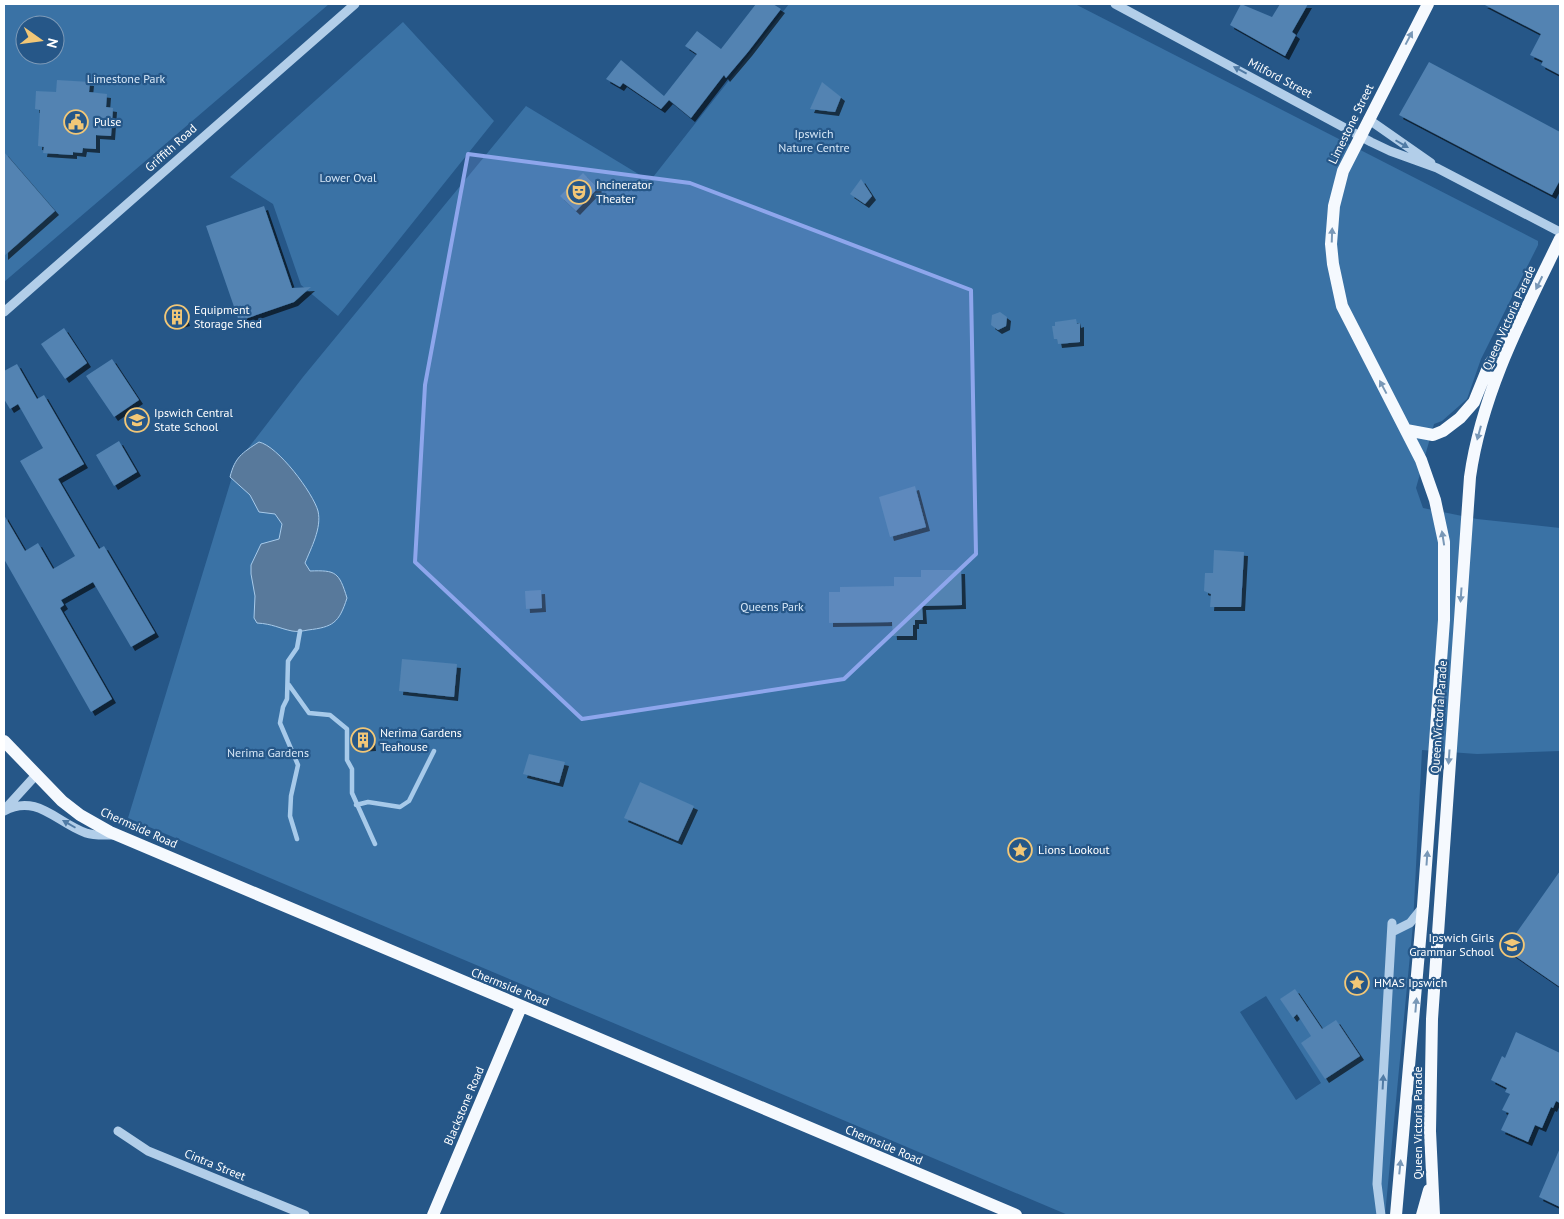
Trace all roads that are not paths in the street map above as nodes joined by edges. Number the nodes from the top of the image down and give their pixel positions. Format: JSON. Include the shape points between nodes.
{"nodes":[{"id":1,"x":355,"y":4,"type":"edge"},
{"id":2,"x":1115,"y":4,"type":"edge"},
{"id":3,"x":1428,"y":4,"type":"edge"},
{"id":4,"x":1368,"y":119,"type":"junction"},
{"id":5,"x":1359,"y":136,"type":"junction"},
{"id":6,"x":1437,"y":168,"type":"junction"},
{"id":7,"x":1560,"y":232,"type":"edge"},
{"id":8,"x":1560,"y":239,"type":"edge"},
{"id":9,"x":4,"y":312,"type":"edge"},
{"id":10,"x":1518,"y":326,"type":"junction"},
{"id":11,"x":1406,"y":430,"type":"junction"},
{"id":12,"x":4,"y":732,"type":"edge"},
{"id":13,"x":4,"y":741,"type":"edge"},
{"id":14,"x":16,"y":752,"type":"junction"},
{"id":15,"x":36,"y":775,"type":"junction"},
{"id":16,"x":4,"y":811,"type":"edge"},
{"id":17,"x":116,"y":835,"type":"junction"},
{"id":18,"x":1423,"y":906,"type":"junction"},
{"id":19,"x":521,"y":1007,"type":"junction"},
{"id":20,"x":118,"y":1131,"type":"dead end"},
{"id":21,"x":1432,"y":1178,"type":"junction"},
{"id":22,"x":305,"y":1215,"type":"edge"},
{"id":23,"x":433,"y":1215,"type":"edge"},
{"id":24,"x":1016,"y":1215,"type":"edge"},
{"id":25,"x":1381,"y":1215,"type":"edge"},
{"id":26,"x":1396,"y":1215,"type":"edge"},
{"id":27,"x":1422,"y":1215,"type":"edge"},
{"id":28,"x":1434,"y":1215,"type":"edge"}],
"edges":[{"from":1,"to":9,"type":"street","name":"Griffith Road"},
{"from":5,"to":2,"type":"street","name":"Milford Street","one_way":true},
{"from":4,"to":3,"type":"main road","name":"Limestone Street","one_way":true},
{"from":4,"to":5,"type":"main road","name":"Limestone Street"},
{"from":4,"to":6,"type":"street","name":"Milford Street","one_way":true},
{"from":5,"to":6,"type":"street","name":"Milford Street"},
{"from":11,"to":5,"type":"main road","name":"Limestone Street","one_way":true,"via":[[1350,325],[1332,264],[1334,206],[1343,171]]},
{"from":6,"to":7,"type":"street","name":"Milford Street"},
{"from":8,"to":10,"type":"main road","name":"Queen Victoria Parade","one_way":true},
{"from":10,"to":11,"type":"main road","via":[[1497,352],[1476,398],[1460,418],[1433,435]]},
{"from":10,"to":21,"type":"main road","name":"Queen Victoria Parade","one_way":true,"via":[[1490,395],[1470,476],[1433,1009]]},
{"from":18,"to":11,"type":"main road","name":"Queen Victoria Parade","one_way":true,"via":[[1444,620],[1444,551],[1434,500],[1421,460]]},
{"from":12,"to":14,"type":"main road","name":"Chermside Road"},
{"from":13,"to":14,"type":"main road","name":"Chermside Road"},
{"from":14,"to":15,"type":"main road","name":"Chermside Road"},
{"from":15,"to":16,"type":"street"},
{"from":15,"to":17,"type":"main road","name":"Chermside Road","via":[[72,810]]},
{"from":17,"to":16,"type":"street","one_way":true,"via":[[85,832],[33,805]]},
{"from":17,"to":19,"type":"main road","name":"Chermside Road"},
{"from":25,"to":18,"type":"street","one_way":true,"via":[[1377,1184],[1392,927],[1410,923]]},
{"from":26,"to":18,"type":"main road","name":"Queen Victoria Parade","one_way":true},
{"from":19,"to":23,"type":"main road","name":"Blackstone Road"},
{"from":19,"to":24,"type":"main road","name":"Chermside Road"},
{"from":20,"to":22,"type":"street","name":"Cintra Street","via":[[148,1151]]},
{"from":21,"to":27,"type":"main road"},
{"from":21,"to":28,"type":"main road","name":"Queen Victoria Parade"}]}
